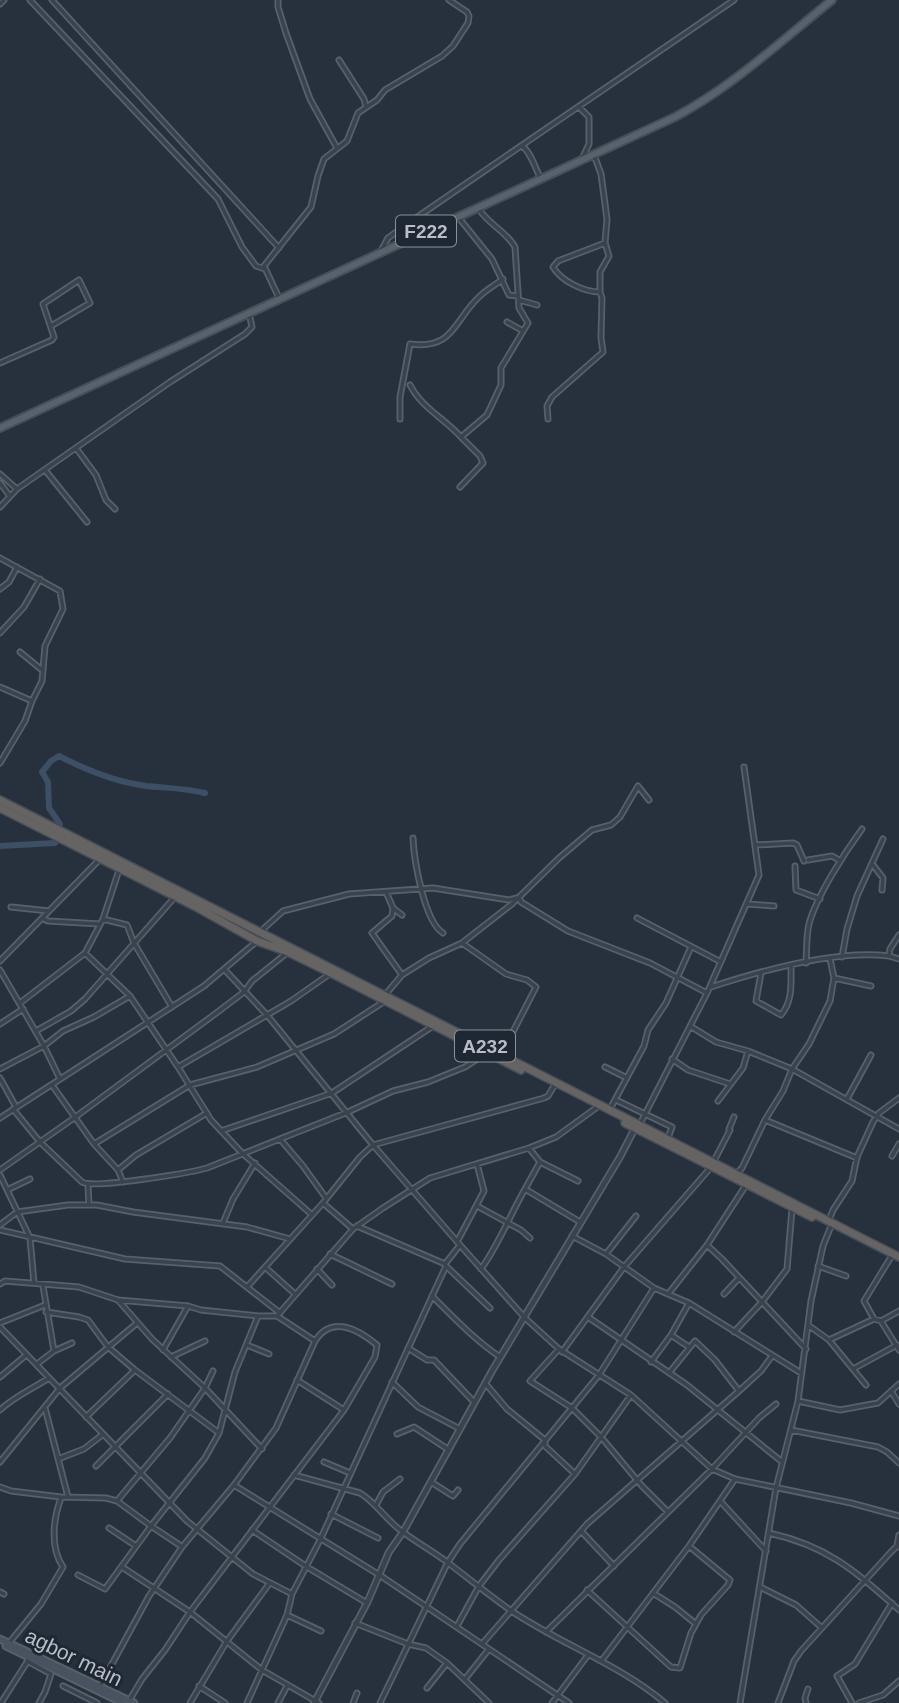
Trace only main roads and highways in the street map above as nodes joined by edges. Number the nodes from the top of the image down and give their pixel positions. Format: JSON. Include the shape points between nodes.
{"nodes":[{"id":1,"x":832,"y":0,"type":"edge"},
{"id":2,"x":0,"y":428,"type":"edge"},
{"id":3,"x":0,"y":800,"type":"edge"},
{"id":4,"x":0,"y":808,"type":"edge"},
{"id":5,"x":71,"y":839,"type":"junction"},
{"id":6,"x":198,"y":904,"type":"junction"},
{"id":7,"x":373,"y":992,"type":"junction"},
{"id":8,"x":385,"y":998,"type":"junction"},
{"id":9,"x":540,"y":1077,"type":"junction"},
{"id":10,"x":637,"y":1126,"type":"junction"},
{"id":11,"x":713,"y":1164,"type":"junction"},
{"id":12,"x":830,"y":1223,"type":"junction"},
{"id":13,"x":896,"y":1258,"type":"edge"},
{"id":14,"x":0,"y":1641,"type":"edge"},
{"id":15,"x":124,"y":1702,"type":"edge"}],
"edges":[{"from":1,"to":2,"type":"main road","number":"F222","via":[[699,104],[675,117]]},
{"from":3,"to":5,"type":"highway","number":"A232"},
{"from":4,"to":5,"type":"highway","number":"A232"},
{"from":5,"to":6,"type":"highway","number":"A232"},
{"from":5,"to":6,"type":"highway","number":"A232","via":[[119,869]]},
{"from":6,"to":7,"type":"highway","number":"A232"},
{"from":6,"to":7,"type":"highway","number":"A232","via":[[257,941]]},
{"from":7,"to":8,"type":"highway","number":"A232"},
{"from":8,"to":9,"type":"highway","number":"A232"},
{"from":8,"to":9,"type":"highway","number":"A232"},
{"from":9,"to":10,"type":"highway","number":"A232"},
{"from":9,"to":10,"type":"highway","number":"A232"},
{"from":10,"to":11,"type":"highway","number":"A232"},
{"from":10,"to":11,"type":"highway","number":"A232"},
{"from":11,"to":12,"type":"highway","number":"A232"},
{"from":11,"to":12,"type":"highway","number":"A232"},
{"from":12,"to":13,"type":"highway","number":"A232"},
{"from":14,"to":15,"type":"main road","name":"agbor main","via":[[28,1659]]},
{"from":14,"to":15,"type":"main road","name":"agbor main","via":[[100,1686]]}]}
